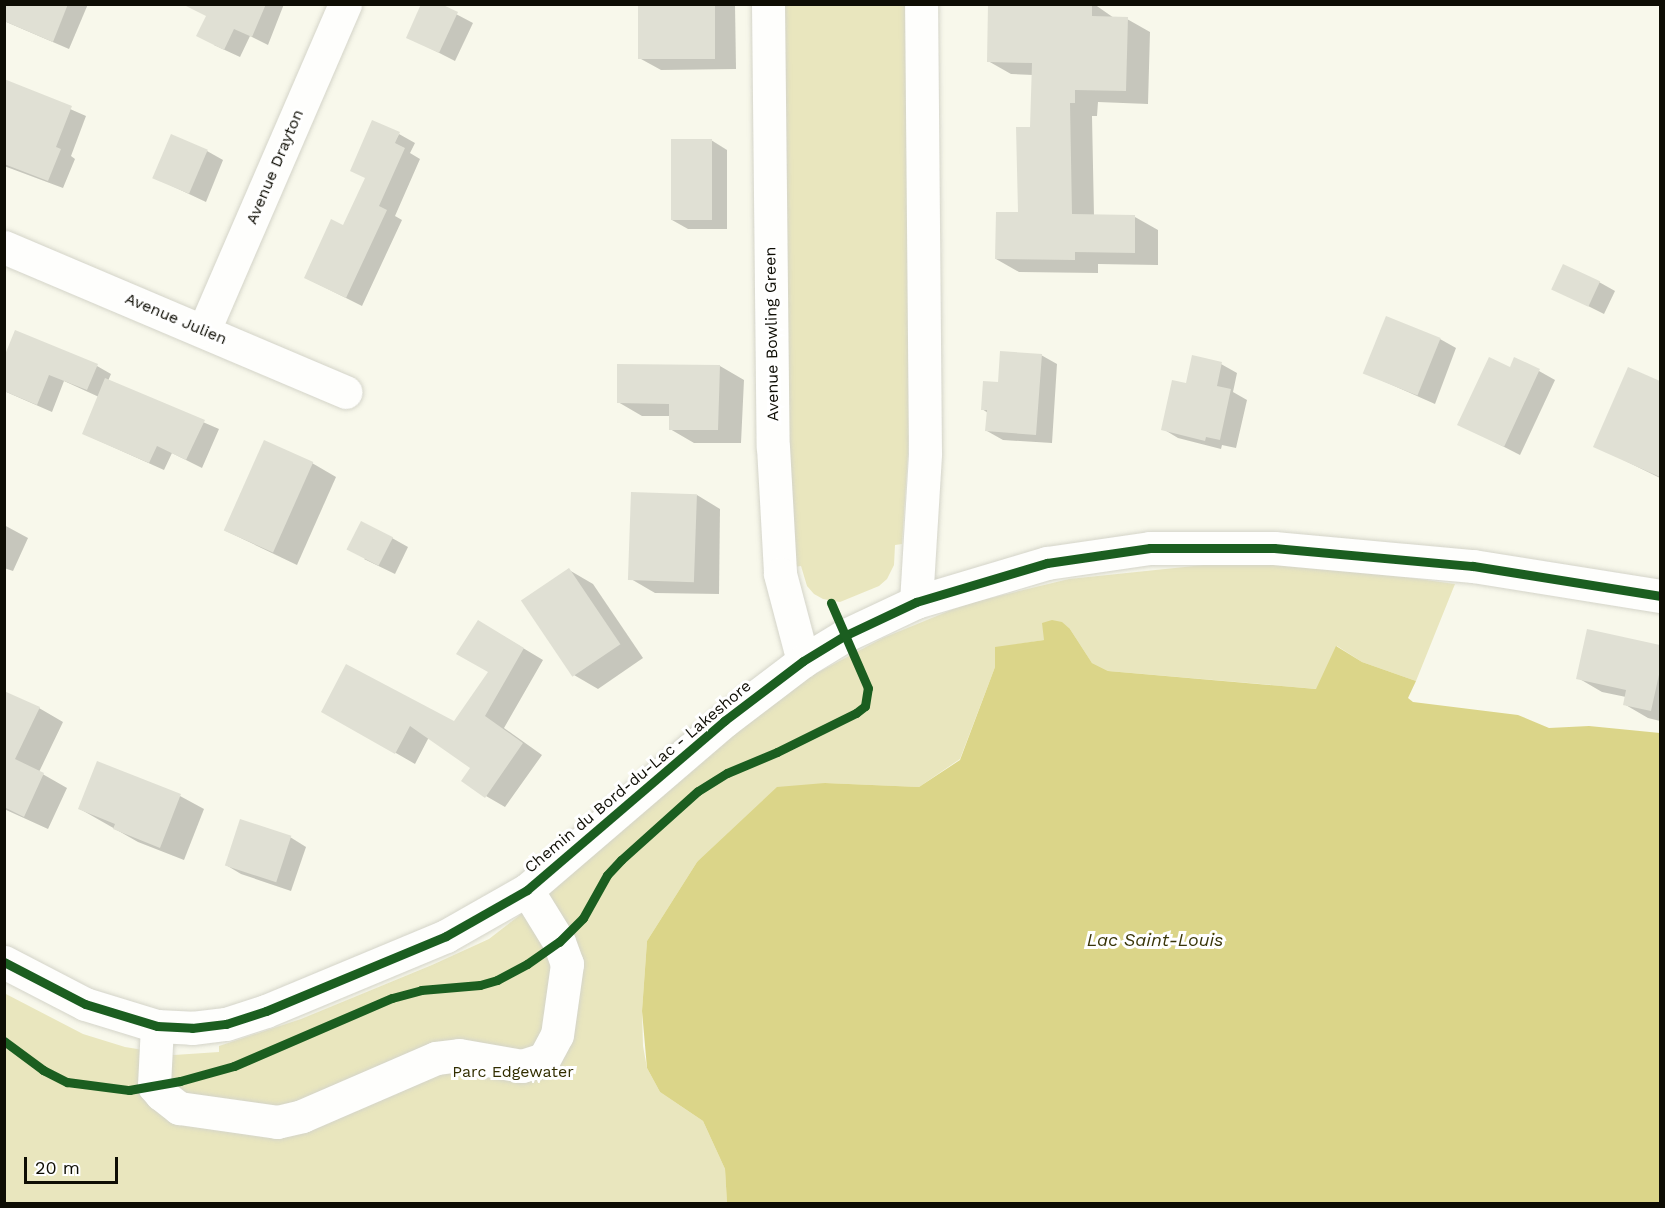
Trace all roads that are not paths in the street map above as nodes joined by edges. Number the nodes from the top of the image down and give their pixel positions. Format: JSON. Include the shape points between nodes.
{"nodes":[{"id":1,"x":345,"y":4,"type":"edge"},
{"id":2,"x":768,"y":4,"type":"edge"},
{"id":3,"x":921,"y":4,"type":"edge"},
{"id":4,"x":4,"y":248,"type":"edge"},
{"id":5,"x":204,"y":330,"type":"junction"},
{"id":6,"x":346,"y":392,"type":"dead end"},
{"id":7,"x":1660,"y":596,"type":"edge"},
{"id":8,"x":916,"y":602,"type":"junction"},
{"id":9,"x":802,"y":661,"type":"junction"},
{"id":10,"x":527,"y":890,"type":"junction"},
{"id":11,"x":4,"y":962,"type":"edge"},
{"id":12,"x":157,"y":1026,"type":"junction"}],
"edges":[{"from":1,"to":5,"type":"street","name":"Avenue Drayton"},
{"from":2,"to":9,"type":"street","name":"Avenue Bowling Green","via":[[775,493],[780,574]]},
{"from":3,"to":8,"type":"street","via":[[925,453]]},
{"from":4,"to":5,"type":"street","name":"Avenue Julien"},
{"from":5,"to":6,"type":"street","name":"Avenue Julien"},
{"from":7,"to":8,"type":"street","name":"Chemin du Bord-du-Lac - Lakeshore","via":[[1473,566],[1274,548],[1150,548],[1047,563]]},
{"from":8,"to":9,"type":"street","name":"Chemin du Bord-du-Lac - Lakeshore"},
{"from":9,"to":10,"type":"street","name":"Chemin du Bord-du-Lac - Lakeshore","via":[[724,721]]},
{"from":10,"to":12,"type":"street","name":"Chemin du Bord-du-Lac - Lakeshore","via":[[446,936],[266,1011],[226,1024],[192,1028]]},
{"from":10,"to":12,"type":"street","via":[[559,942],[567,964],[557,1035],[544,1059],[522,1066],[459,1054],[436,1058],[302,1116],[277,1122],[179,1108],[161,1094],[154,1086]]},
{"from":11,"to":12,"type":"street","name":"Chemin du Bord-du-Lac - Lakeshore","via":[[85,1004]]}]}
